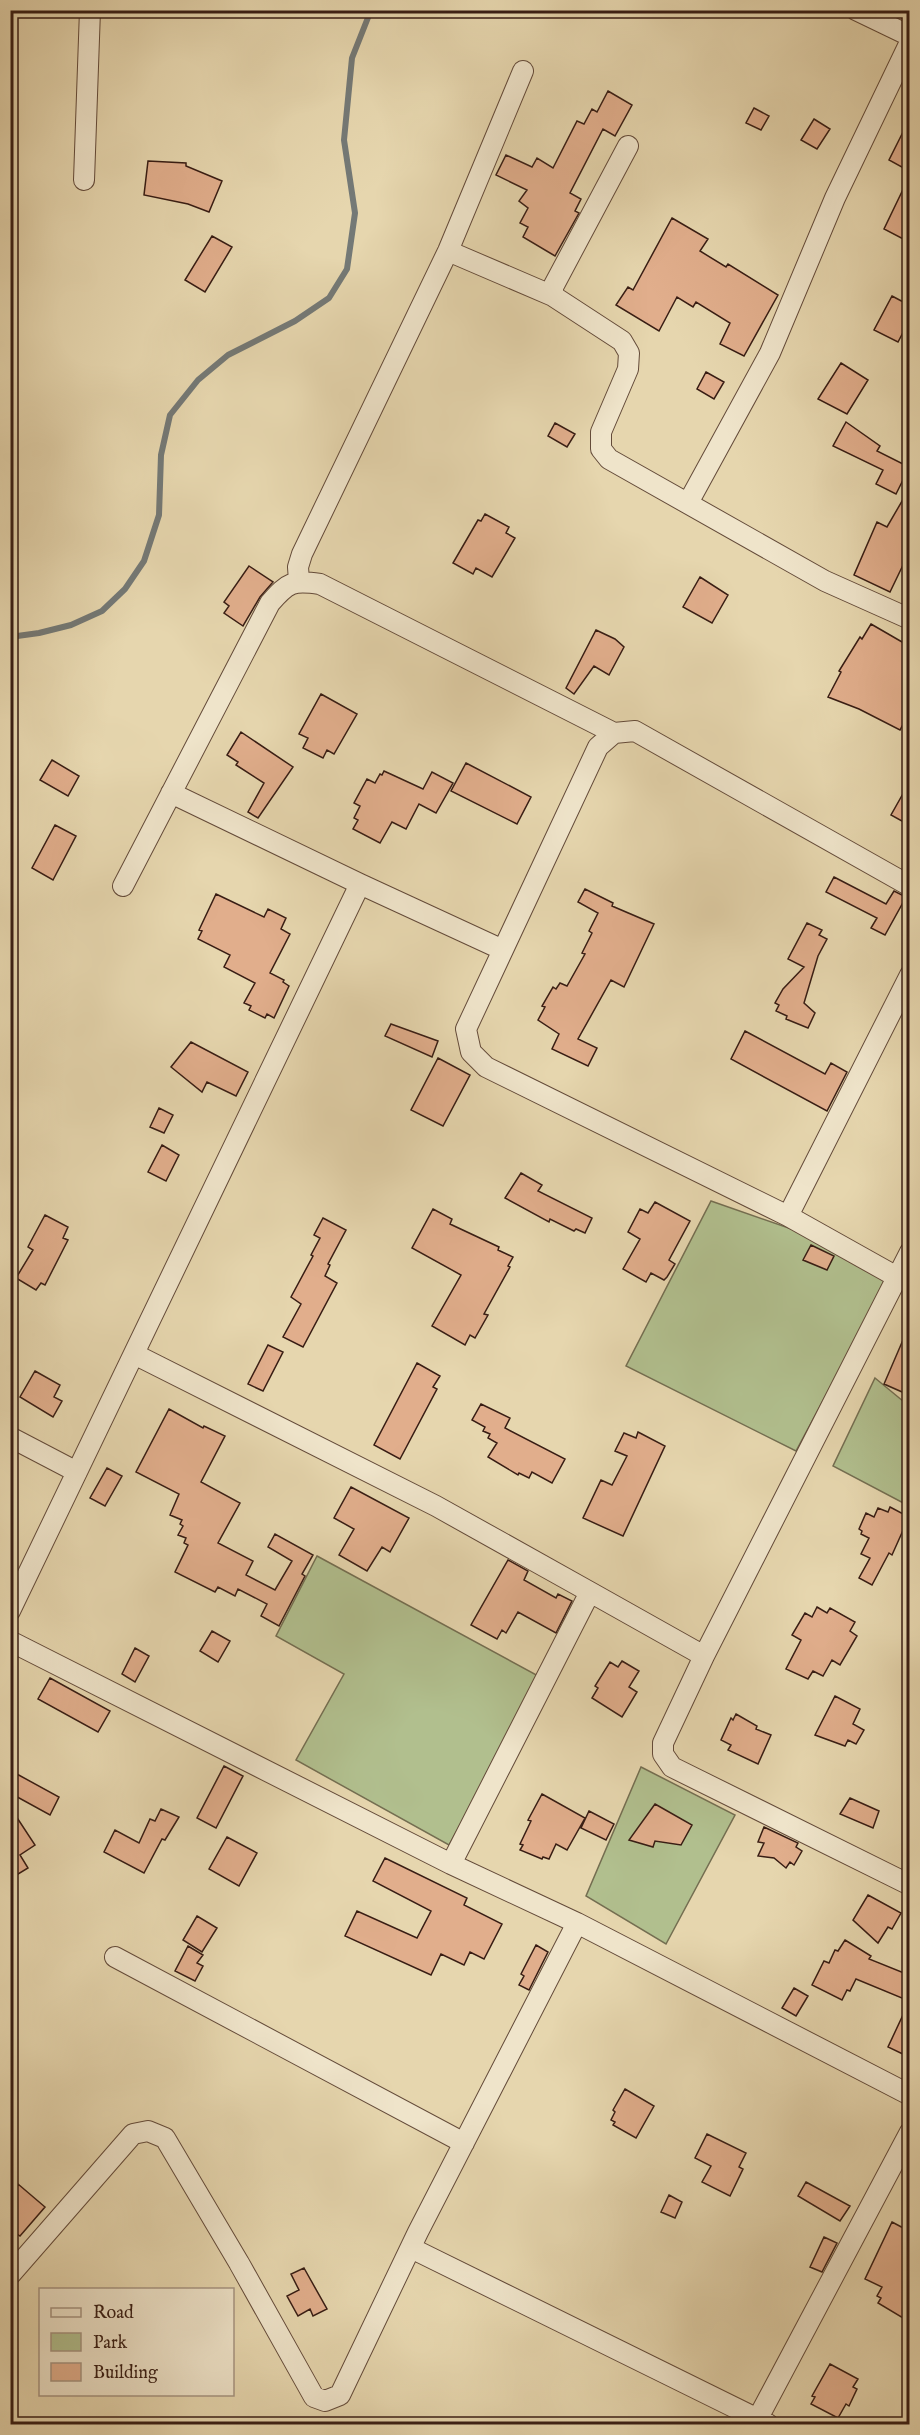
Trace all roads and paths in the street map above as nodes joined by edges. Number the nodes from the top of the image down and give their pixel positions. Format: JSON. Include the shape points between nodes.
{"nodes":[{"id":1,"x":90,"y":10,"type":"edge"},
{"id":2,"x":856,"y":10,"type":"edge"},
{"id":3,"x":909,"y":36,"type":"edge"},
{"id":4,"x":909,"y":42,"type":"edge"},
{"id":5,"x":523,"y":71,"type":"dead end"},
{"id":6,"x":628,"y":146,"type":"dead end"},
{"id":7,"x":84,"y":180,"type":"dead end"},
{"id":8,"x":448,"y":251,"type":"junction"},
{"id":9,"x":553,"y":296,"type":"junction"},
{"id":10,"x":688,"y":502,"type":"junction"},
{"id":11,"x":299,"y":581,"type":"junction"},
{"id":12,"x":909,"y":620,"type":"edge"},
{"id":13,"x":614,"y":733,"type":"junction"},
{"id":14,"x":171,"y":792,"type":"junction"},
{"id":15,"x":360,"y":884,"type":"junction"},
{"id":16,"x":123,"y":886,"type":"dead end"},
{"id":17,"x":909,"y":886,"type":"edge"},
{"id":18,"x":503,"y":950,"type":"junction"},
{"id":19,"x":909,"y":975,"type":"edge"},
{"id":20,"x":788,"y":1216,"type":"junction"},
{"id":21,"x":909,"y":1252,"type":"edge"},
{"id":22,"x":897,"y":1277,"type":"junction"},
{"id":23,"x":134,"y":1354,"type":"junction"},
{"id":24,"x":10,"y":1437,"type":"edge"},
{"id":25,"x":77,"y":1472,"type":"junction"},
{"id":26,"x":590,"y":1592,"type":"junction"},
{"id":27,"x":10,"y":1611,"type":"edge"},
{"id":28,"x":10,"y":1641,"type":"edge"},
{"id":29,"x":704,"y":1656,"type":"junction"},
{"id":30,"x":451,"y":1864,"type":"junction"},
{"id":31,"x":909,"y":1885,"type":"edge"},
{"id":32,"x":577,"y":1923,"type":"junction"},
{"id":33,"x":116,"y":1957,"type":"dead end"},
{"id":34,"x":909,"y":2095,"type":"edge"},
{"id":35,"x":909,"y":2132,"type":"edge"},
{"id":36,"x":464,"y":2143,"type":"junction"},
{"id":37,"x":411,"y":2248,"type":"junction"},
{"id":38,"x":10,"y":2275,"type":"edge"},
{"id":39,"x":763,"y":2421,"type":"edge"}],
"edges":[{"from":1,"to":7,"type":"street"},
{"from":2,"to":3,"type":"street"},
{"from":4,"to":10,"type":"street","via":[[835,198],[770,354]]},
{"from":5,"to":8,"type":"street"},
{"from":6,"to":9,"type":"street","via":[[553,287]]},
{"from":8,"to":9,"type":"street"},
{"from":8,"to":11,"type":"street","via":[[302,554]]},
{"from":9,"to":10,"type":"street","via":[[622,341],[629,353],[628,369],[601,432],[601,449],[609,459]]},
{"from":10,"to":12,"type":"street","via":[[825,581]]},
{"from":11,"to":13,"type":"street","via":[[320,584]]},
{"from":11,"to":14,"type":"street","via":[[284,586],[270,603]]},
{"from":13,"to":17,"type":"street","via":[[635,730]]},
{"from":13,"to":18,"type":"street","via":[[598,747]]},
{"from":14,"to":15,"type":"street"},
{"from":14,"to":16,"type":"street"},
{"from":15,"to":18,"type":"street"},
{"from":15,"to":23,"type":"street"},
{"from":18,"to":20,"type":"street","via":[[466,1029],[471,1052],[486,1067]]},
{"from":19,"to":20,"type":"street"},
{"from":20,"to":22,"type":"street"},
{"from":21,"to":22,"type":"street"},
{"from":22,"to":29,"type":"street"},
{"from":23,"to":25,"type":"street"},
{"from":23,"to":26,"type":"street","via":[[436,1506]]},
{"from":24,"to":25,"type":"street"},
{"from":25,"to":27,"type":"street"},
{"from":26,"to":29,"type":"street"},
{"from":26,"to":30,"type":"street"},
{"from":28,"to":30,"type":"street"},
{"from":29,"to":31,"type":"street","via":[[663,1743],[663,1754],[672,1767]]},
{"from":30,"to":32,"type":"street"},
{"from":32,"to":34,"type":"street"},
{"from":32,"to":36,"type":"street"},
{"from":33,"to":36,"type":"street"},
{"from":35,"to":39,"type":"street"},
{"from":36,"to":37,"type":"street"},
{"from":37,"to":38,"type":"street","via":[[340,2395],[325,2401],[314,2397],[165,2138],[148,2131],[133,2134]]},
{"from":37,"to":39,"type":"street"}]}
